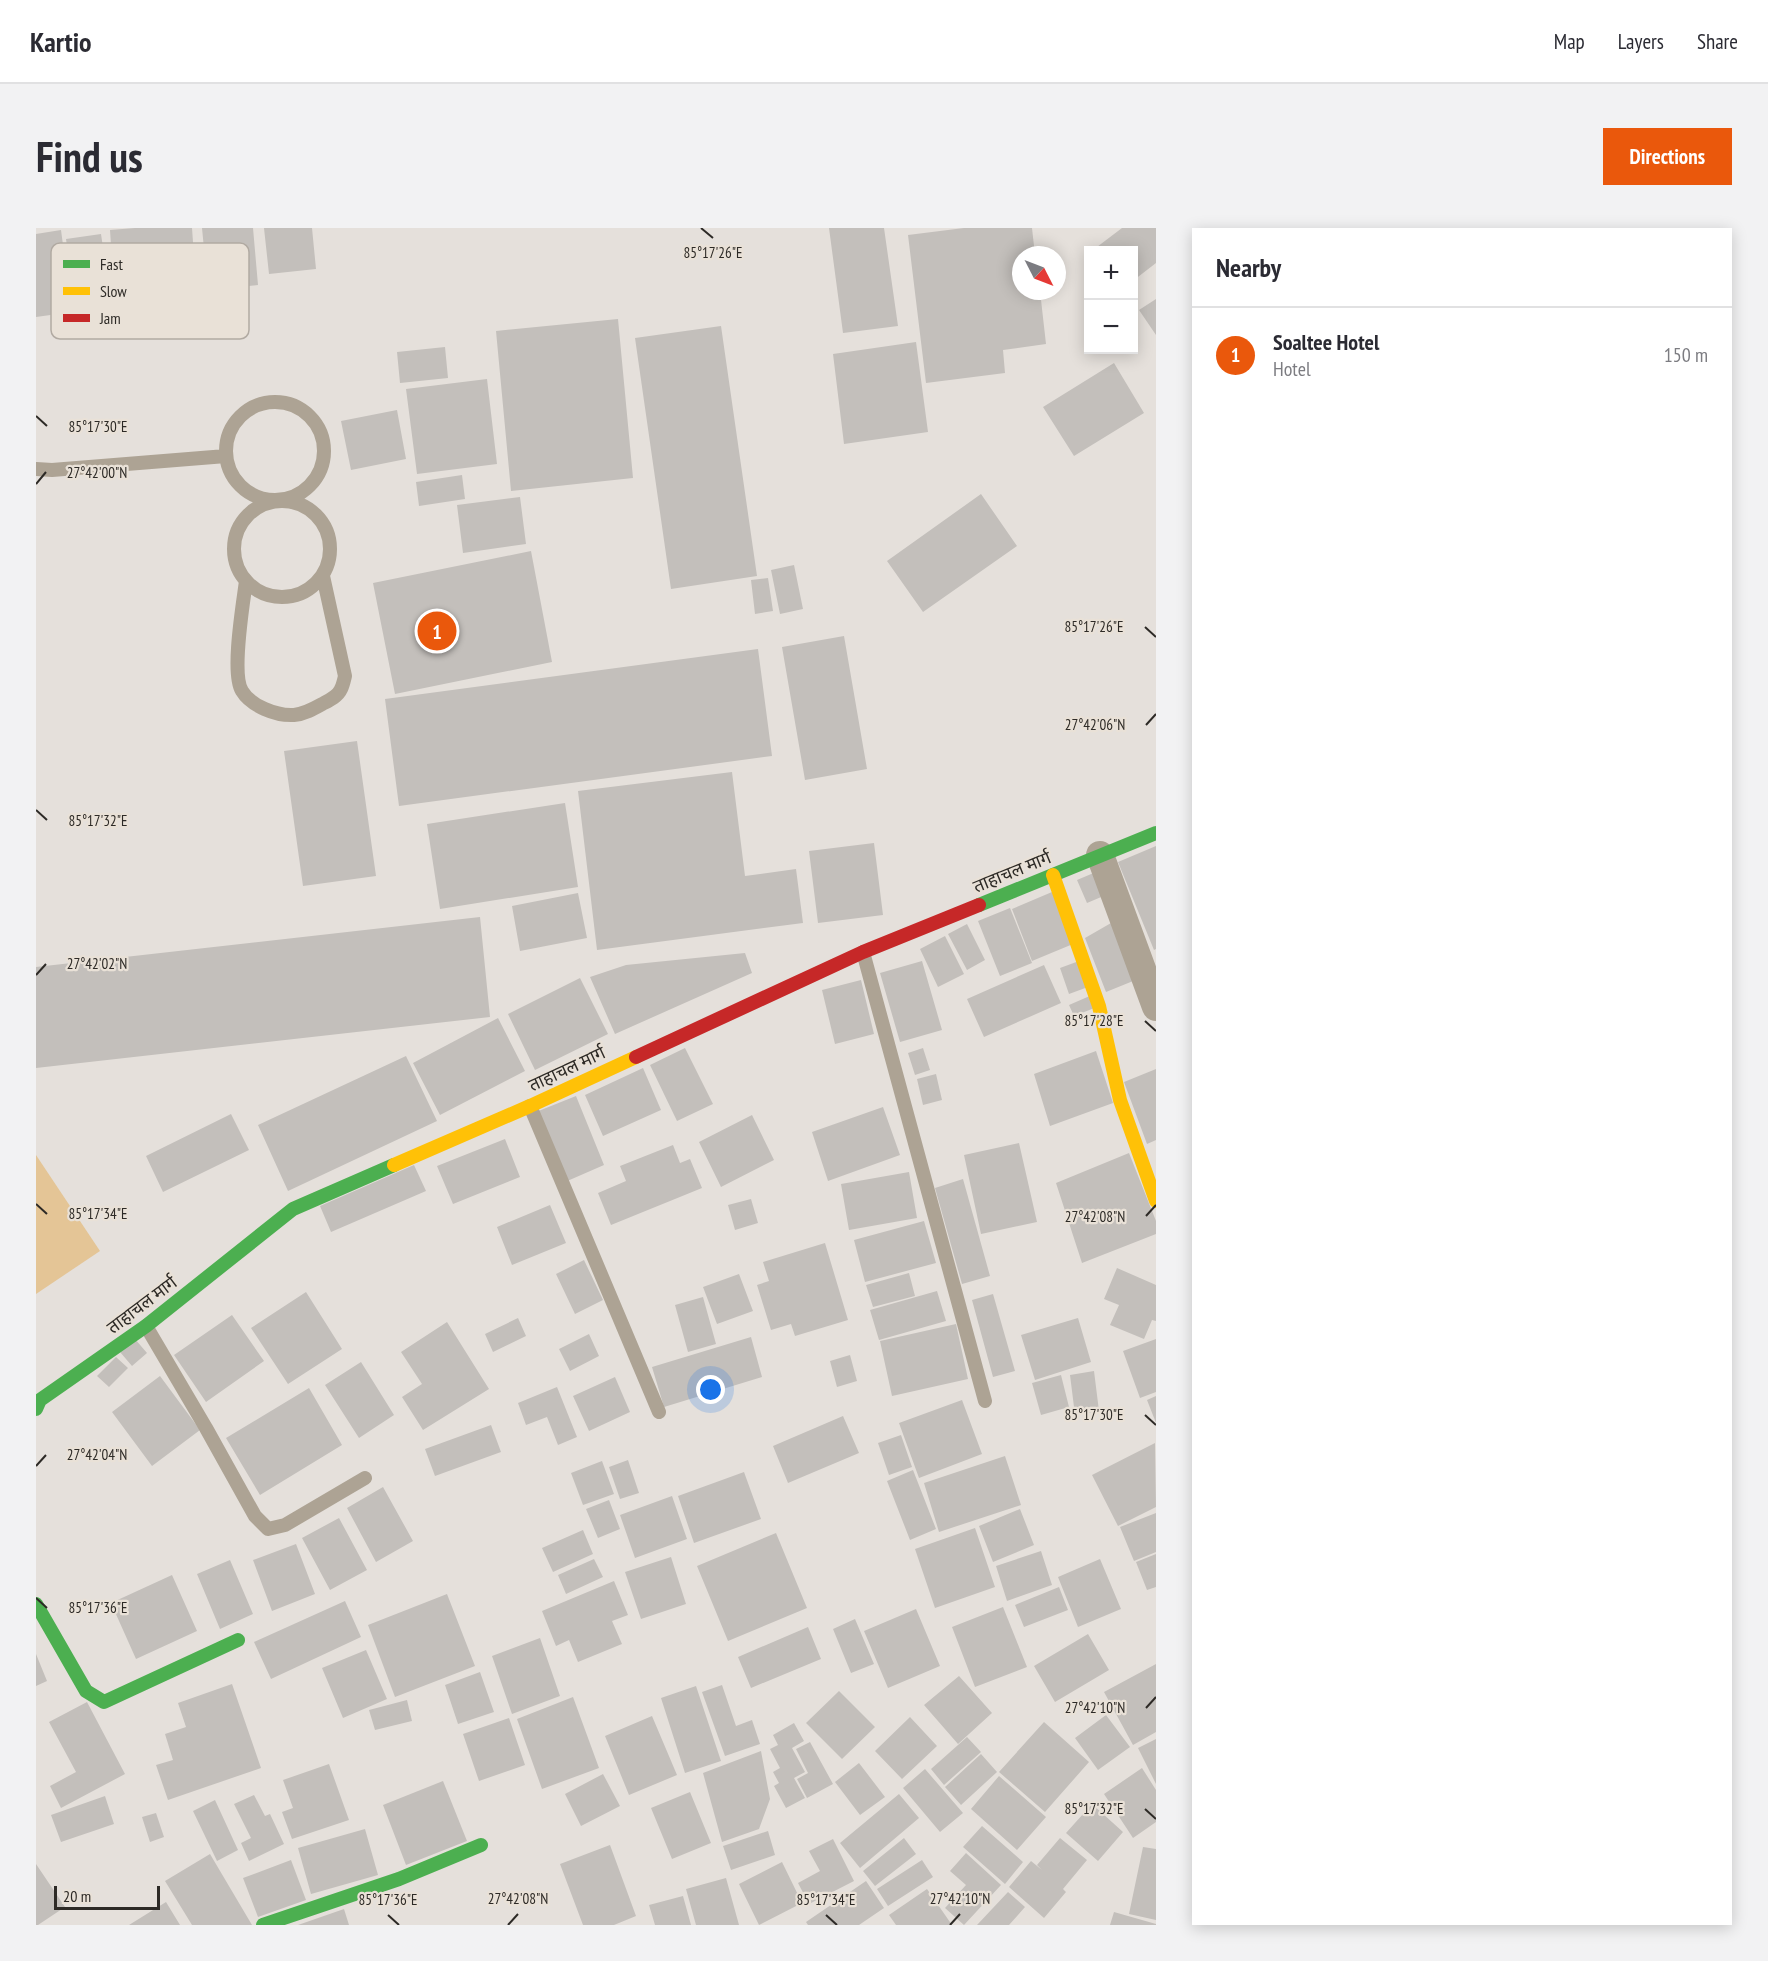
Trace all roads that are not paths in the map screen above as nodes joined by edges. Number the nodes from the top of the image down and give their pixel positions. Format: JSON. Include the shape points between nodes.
{"nodes":[{"id":1,"x":225,"y":456,"type":"junction"},
{"id":2,"x":36,"y":470,"type":"edge"},
{"id":3,"x":281,"y":500,"type":"junction"},
{"id":4,"x":323,"y":576,"type":"junction"},
{"id":5,"x":246,"y":581,"type":"junction"},
{"id":6,"x":1156,"y":833,"type":"edge"},
{"id":7,"x":1100,"y":855,"type":"junction"},
{"id":8,"x":1053,"y":875,"type":"junction"},
{"id":9,"x":862,"y":952,"type":"junction"},
{"id":10,"x":1156,"y":1007,"type":"edge"},
{"id":11,"x":530,"y":1106,"type":"junction"},
{"id":12,"x":1156,"y":1201,"type":"edge"},
{"id":13,"x":146,"y":1326,"type":"junction"},
{"id":14,"x":37,"y":1401,"type":"edge"},
{"id":15,"x":985,"y":1401,"type":"dead end"},
{"id":16,"x":659,"y":1412,"type":"dead end"},
{"id":17,"x":365,"y":1478,"type":"dead end"},
{"id":18,"x":36,"y":1604,"type":"edge"},
{"id":19,"x":238,"y":1640,"type":"dead end"},
{"id":20,"x":481,"y":1845,"type":"dead end"},
{"id":21,"x":263,"y":1925,"type":"edge"}],
"edges":[{"from":1,"to":2,"type":"lane"},
{"from":1,"to":3,"type":"lane","via":[[240,484],[251,493]]},
{"from":1,"to":3,"type":"lane","via":[[233,427],[255,406],[270,402],[300,408],[321,431],[325,446],[323,462],[307,487]]},
{"from":3,"to":4,"type":"lane","via":[[303,505],[321,519],[331,547]]},
{"from":3,"to":5,"type":"lane","via":[[251,511],[241,523],[234,553]]},
{"from":4,"to":5,"type":"lane","via":[[313,587],[286,598],[271,597]]},
{"from":4,"to":5,"type":"lane","via":[[345,676],[341,690],[332,699],[294,715],[263,708],[241,690],[237,669]]},
{"from":6,"to":7,"type":"street","name":"ताहाचल मार्ग"},
{"from":7,"to":8,"type":"street","name":"ताहाचल मार्ग"},
{"from":7,"to":10,"type":"street"},
{"from":8,"to":9,"type":"street","name":"ताहाचल मार्ग"},
{"from":8,"to":12,"type":"street","via":[[1098,1006],[1120,1100]]},
{"from":9,"to":11,"type":"street","name":"ताहाचल मार्ग"},
{"from":9,"to":15,"type":"lane"},
{"from":11,"to":13,"type":"street","name":"ताहाचल मार्ग","via":[[293,1209]]},
{"from":11,"to":16,"type":"lane"},
{"from":13,"to":14,"type":"street","name":"ताहाचल मार्ग"},
{"from":13,"to":17,"type":"lane","via":[[255,1516],[268,1530],[285,1525]]},
{"from":18,"to":19,"type":"street","via":[[86,1691],[104,1702]]},
{"from":20,"to":21,"type":"street","via":[[399,1879]]}]}
